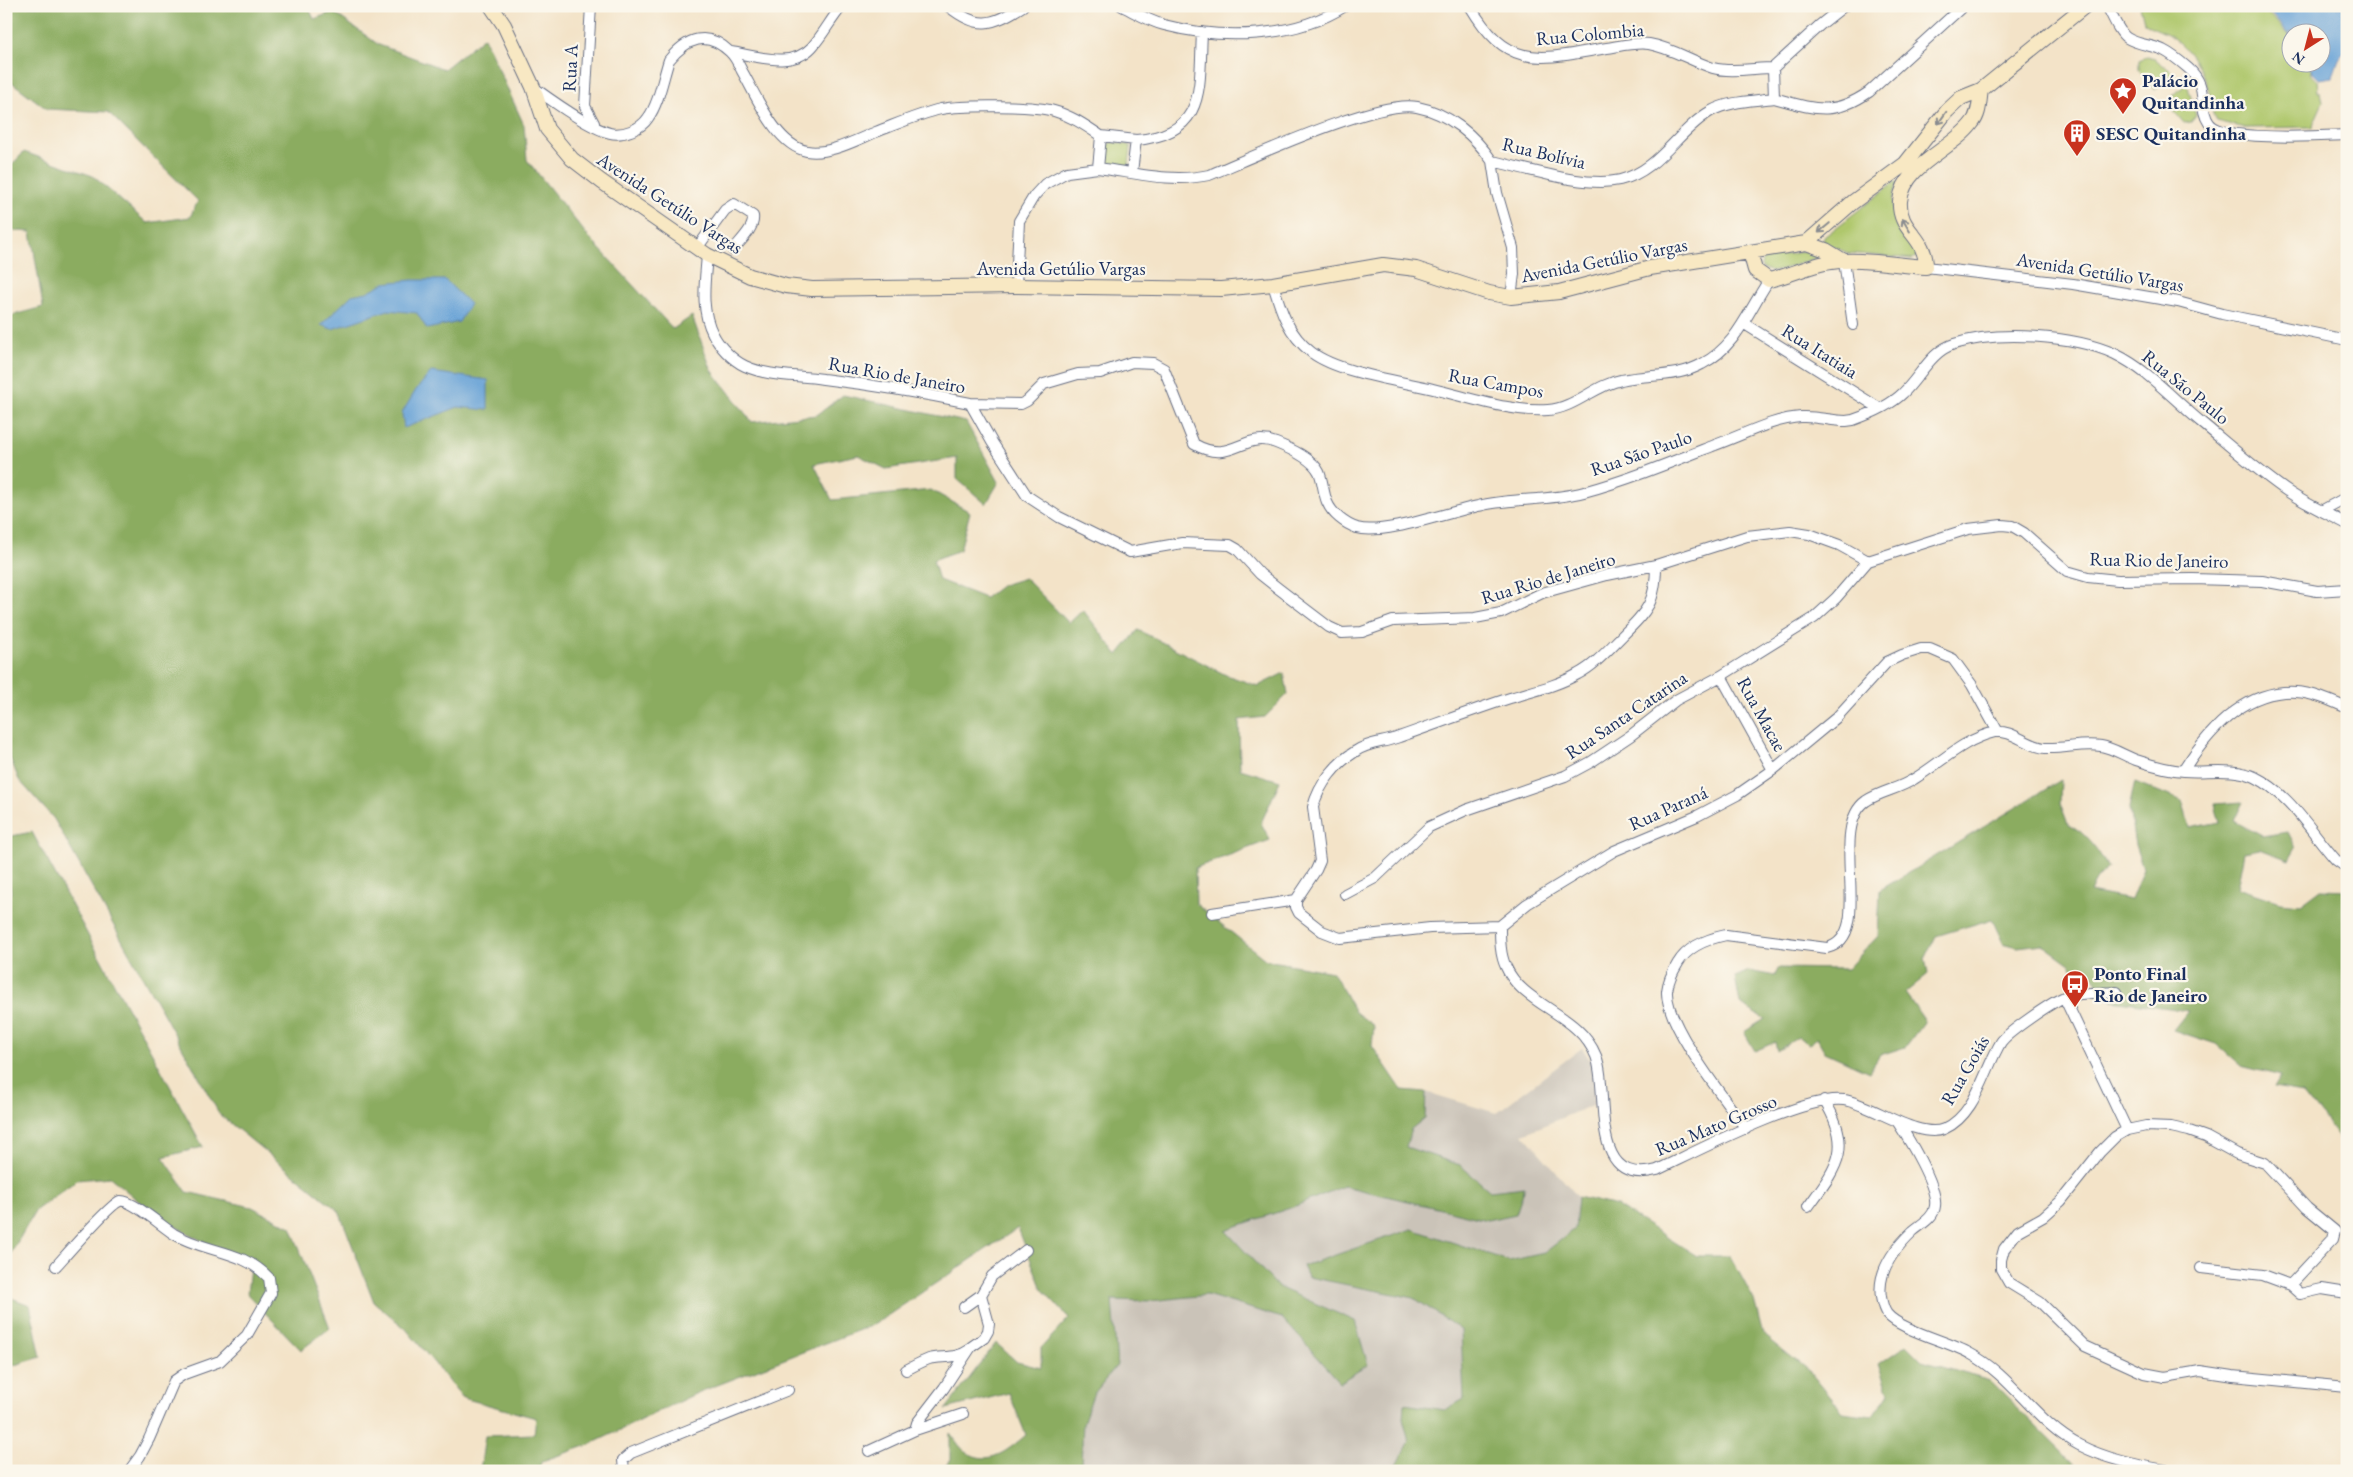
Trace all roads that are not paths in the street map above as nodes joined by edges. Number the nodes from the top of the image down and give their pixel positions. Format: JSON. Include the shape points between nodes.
{"nodes":[{"id":1,"x":491,"y":6,"type":"edge"},
{"id":2,"x":591,"y":6,"type":"edge"},
{"id":3,"x":842,"y":6,"type":"edge"},
{"id":4,"x":948,"y":6,"type":"edge"},
{"id":5,"x":1022,"y":6,"type":"edge"},
{"id":6,"x":1122,"y":6,"type":"edge"},
{"id":7,"x":1345,"y":6,"type":"edge"},
{"id":8,"x":1470,"y":6,"type":"edge"},
{"id":9,"x":1844,"y":6,"type":"edge"},
{"id":10,"x":1963,"y":6,"type":"edge"},
{"id":11,"x":2085,"y":6,"type":"edge"},
{"id":12,"x":2107,"y":6,"type":"edge"},
{"id":13,"x":1202,"y":32,"type":"junction"},
{"id":14,"x":731,"y":52,"type":"junction"},
{"id":15,"x":1773,"y":68,"type":"junction"},
{"id":16,"x":533,"y":87,"type":"junction"},
{"id":17,"x":1980,"y":90,"type":"junction"},
{"id":18,"x":1774,"y":98,"type":"junction"},
{"id":19,"x":598,"y":128,"type":"junction"},
{"id":20,"x":1931,"y":134,"type":"junction"},
{"id":21,"x":2347,"y":135,"type":"edge"},
{"id":22,"x":1101,"y":136,"type":"junction"},
{"id":23,"x":1136,"y":140,"type":"junction"},
{"id":24,"x":1945,"y":146,"type":"junction"},
{"id":25,"x":1492,"y":161,"type":"junction"},
{"id":26,"x":1098,"y":168,"type":"junction"},
{"id":27,"x":1910,"y":169,"type":"junction"},
{"id":28,"x":1132,"y":172,"type":"junction"},
{"id":29,"x":1806,"y":243,"type":"junction"},
{"id":30,"x":733,"y":250,"type":"dead end"},
{"id":31,"x":702,"y":252,"type":"junction"},
{"id":32,"x":1750,"y":252,"type":"junction"},
{"id":33,"x":1844,"y":261,"type":"junction"},
{"id":34,"x":1926,"y":267,"type":"junction"},
{"id":35,"x":1769,"y":280,"type":"junction"},
{"id":36,"x":1273,"y":284,"type":"junction"},
{"id":37,"x":1016,"y":286,"type":"junction"},
{"id":38,"x":1511,"y":297,"type":"junction"},
{"id":39,"x":1743,"y":323,"type":"junction"},
{"id":40,"x":1853,"y":324,"type":"dead end"},
{"id":41,"x":2347,"y":340,"type":"edge"},
{"id":42,"x":970,"y":403,"type":"junction"},
{"id":43,"x":1880,"y":408,"type":"junction"},
{"id":44,"x":2347,"y":497,"type":"edge"},
{"id":45,"x":2320,"y":510,"type":"junction"},
{"id":46,"x":2347,"y":524,"type":"edge"},
{"id":47,"x":1868,"y":561,"type":"junction"},
{"id":48,"x":1656,"y":565,"type":"junction"},
{"id":49,"x":2347,"y":589,"type":"edge"},
{"id":50,"x":1721,"y":676,"type":"junction"},
{"id":51,"x":2347,"y":708,"type":"edge"},
{"id":52,"x":1998,"y":732,"type":"junction"},
{"id":53,"x":1773,"y":770,"type":"junction"},
{"id":54,"x":2183,"y":771,"type":"junction"},
{"id":55,"x":2347,"y":868,"type":"edge"},
{"id":56,"x":1344,"y":894,"type":"dead end"},
{"id":57,"x":1296,"y":900,"type":"junction"},
{"id":58,"x":1212,"y":913,"type":"dead end"},
{"id":59,"x":1500,"y":926,"type":"junction"},
{"id":60,"x":2118,"y":992,"type":"dead end"},
{"id":61,"x":2064,"y":997,"type":"junction"},
{"id":62,"x":1824,"y":1100,"type":"junction"},
{"id":63,"x":1896,"y":1120,"type":"junction"},
{"id":64,"x":1917,"y":1128,"type":"joint"},
{"id":65,"x":1746,"y":1129,"type":"junction"},
{"id":66,"x":2127,"y":1130,"type":"junction"},
{"id":67,"x":1808,"y":1207,"type":"dead end"},
{"id":68,"x":1026,"y":1250,"type":"dead end"},
{"id":69,"x":56,"y":1266,"type":"dead end"},
{"id":70,"x":2201,"y":1268,"type":"dead end"},
{"id":71,"x":2290,"y":1285,"type":"junction"},
{"id":72,"x":2347,"y":1293,"type":"edge"},
{"id":73,"x":981,"y":1295,"type":"junction"},
{"id":74,"x":964,"y":1307,"type":"dead end"},
{"id":75,"x":971,"y":1348,"type":"junction"},
{"id":76,"x":906,"y":1370,"type":"dead end"},
{"id":77,"x":2347,"y":1387,"type":"edge"},
{"id":78,"x":788,"y":1390,"type":"dead end"},
{"id":79,"x":963,"y":1414,"type":"dead end"},
{"id":80,"x":915,"y":1430,"type":"junction"},
{"id":81,"x":869,"y":1451,"type":"dead end"},
{"id":82,"x":129,"y":1471,"type":"edge"},
{"id":83,"x":624,"y":1471,"type":"edge"},
{"id":84,"x":2170,"y":1471,"type":"edge"}],
"edges":[{"from":1,"to":16,"type":"street","name":"Avenida Getúlio Vargas","via":[[504,25]]},
{"from":2,"to":19,"type":"street","name":"Rua A","via":[[585,106]]},
{"from":3,"to":14,"type":"street","via":[[812,47],[794,60]]},
{"from":4,"to":5,"type":"street","via":[[978,24],[996,20]]},
{"from":6,"to":13,"type":"street","via":[[1163,24]]},
{"from":7,"to":13,"type":"street","via":[[1298,28],[1243,34]]},
{"from":8,"to":15,"type":"street","name":"Rua Colombia","via":[[1490,37],[1512,52],[1530,57],[1647,44],[1715,69]]},
{"from":9,"to":15,"type":"street"},
{"from":10,"to":18,"type":"street","via":[[1856,102],[1827,109]]},
{"from":11,"to":17,"type":"street"},
{"from":12,"to":21,"type":"street","via":[[2125,37],[2162,50],[2189,68],[2201,83],[2210,126],[2251,135]]},
{"from":13,"to":23,"type":"street","via":[[1198,93],[1193,110],[1172,132]]},
{"from":14,"to":19,"type":"street","via":[[704,38],[688,42],[669,60],[647,120],[622,133]]},
{"from":14,"to":22,"type":"street","via":[[777,131],[788,142],[808,151],[840,146],[941,109],[1018,107],[1054,111]]},
{"from":15,"to":18,"type":"street"},
{"from":16,"to":19,"type":"street"},
{"from":16,"to":31,"type":"street","name":"Avenida Getúlio Vargas","via":[[547,129],[572,159]]},
{"from":17,"to":20,"type":"street","one_way":true,"via":[[1961,98]]},
{"from":17,"to":24,"type":"street","via":[[1973,123]]},
{"from":18,"to":25,"type":"street","name":"Rua Bolívia","via":[[1740,102],[1708,112],[1655,161],[1621,180],[1585,182]]},
{"from":20,"to":24,"type":"street"},
{"from":20,"to":27,"type":"street"},
{"from":22,"to":23,"type":"street"},
{"from":22,"to":26,"type":"street"},
{"from":23,"to":28,"type":"street"},
{"from":24,"to":27,"type":"street"},
{"from":25,"to":28,"type":"street","name":"Rua Bolívia","via":[[1477,141],[1451,120],[1435,112],[1401,106],[1310,134],[1209,175],[1176,180]]},
{"from":25,"to":38,"type":"street","via":[[1496,193],[1514,248]]},
{"from":26,"to":28,"type":"street","name":"Rua Bolívia"},
{"from":26,"to":37,"type":"street","name":"Rua Bolívia","via":[[1067,172],[1045,184],[1034,196],[1019,221]]},
{"from":27,"to":29,"type":"street","one_way":true,"via":[[1853,202]]},
{"from":34,"to":27,"type":"street","one_way":true,"via":[[1924,248],[1901,217],[1901,195]]},
{"from":29,"to":32,"type":"street","name":"Avenida Getúlio Vargas"},
{"from":29,"to":33,"type":"street","name":"Avenida Getúlio Vargas"},
{"from":30,"to":31,"type":"street","via":[[754,220],[734,204],[725,210]]},
{"from":31,"to":37,"type":"street","name":"Avenida Getúlio Vargas","via":[[750,276],[812,289]]},
{"from":31,"to":42,"type":"street","name":"Rua Rio de Janeiro","via":[[704,292],[713,335],[744,366],[774,374],[903,389]]},
{"from":32,"to":35,"type":"street","via":[[1755,270]]},
{"from":32,"to":38,"type":"street","name":"Avenida Getúlio Vargas","via":[[1650,268],[1559,292]]},
{"from":33,"to":34,"type":"street","name":"Avenida Getúlio Vargas"},
{"from":33,"to":35,"type":"street","name":"Avenida Getúlio Vargas","via":[[1824,263]]},
{"from":33,"to":40,"type":"street"},
{"from":34,"to":41,"type":"street","name":"Avenida Getúlio Vargas","via":[[2073,284],[2169,300]]},
{"from":35,"to":39,"type":"street","name":"Rua Campos"},
{"from":36,"to":37,"type":"street","name":"Avenida Getúlio Vargas","via":[[1221,290]]},
{"from":36,"to":38,"type":"street","name":"Avenida Getúlio Vargas","via":[[1366,266],[1394,265]]},
{"from":36,"to":39,"type":"street","name":"Rua Campos","via":[[1290,330],[1318,357],[1348,368],[1526,410],[1558,408],[1618,380],[1688,370],[1728,346]]},
{"from":39,"to":43,"type":"street","name":"Rua Itatiaia"},
{"from":42,"to":43,"type":"street","name":"Rua São Paulo","via":[[1021,404],[1044,384],[1078,374],[1100,373],[1132,362],[1153,364],[1164,370],[1194,444],[1218,453],[1256,440],[1274,442],[1290,449],[1312,462],[1319,472],[1327,502],[1336,514],[1347,524],[1360,529],[1399,525],[1482,505],[1566,496],[1613,483],[1764,426],[1803,417],[1846,421]]},
{"from":42,"to":48,"type":"street","name":"Rua Rio de Janeiro","via":[[1027,496],[1059,517],[1130,552],[1182,543],[1230,545],[1260,574],[1336,632],[1362,632],[1384,622],[1475,618],[1501,613],[1542,593]]},
{"from":43,"to":45,"type":"street","name":"Rua São Paulo","via":[[1903,393],[1939,351],[1952,344],[2007,336],[2052,338],[2089,345],[2115,354],[2142,370],[2290,493]]},
{"from":44,"to":45,"type":"street"},
{"from":45,"to":46,"type":"street","name":"Rua São Paulo"},
{"from":47,"to":48,"type":"street","name":"Rua Rio de Janeiro","via":[[1839,545],[1790,531],[1747,536]]},
{"from":47,"to":49,"type":"street","name":"Rua Rio de Janeiro","via":[[1968,529],[2002,525],[2024,533],[2067,571],[2088,578],[2262,581],[2317,590]]},
{"from":47,"to":50,"type":"street","name":"Rua Santa Catarina","via":[[1814,618]]},
{"from":48,"to":57,"type":"street","via":[[1656,586],[1644,614],[1584,671],[1549,687],[1398,738],[1373,743],[1345,759],[1329,776],[1315,801],[1320,861]]},
{"from":50,"to":53,"type":"street","name":"Rua Macae"},
{"from":50,"to":56,"type":"street","name":"Rua Santa Catarina","via":[[1676,700],[1630,736],[1565,776],[1466,810],[1430,827],[1376,878]]},
{"from":51,"to":54,"type":"street","via":[[2319,696],[2298,692],[2279,692],[2248,702],[2229,714]]},
{"from":52,"to":53,"type":"street","name":"Rua Paraná","via":[[1958,665],[1939,652],[1921,649],[1887,662],[1836,718]]},
{"from":52,"to":54,"type":"street","via":[[2042,748],[2103,746],[2137,760]]},
{"from":52,"to":65,"type":"street","via":[[1958,746],[1914,780],[1879,794],[1859,809],[1851,825],[1848,923],[1836,945],[1819,948],[1726,935],[1702,942],[1680,959],[1668,984],[1670,1009],[1708,1076]]},
{"from":53,"to":59,"type":"street","name":"Rua Paraná","via":[[1716,807],[1614,851],[1548,890]]},
{"from":54,"to":55,"type":"street","via":[[2231,772],[2253,776],[2273,787]]},
{"from":57,"to":58,"type":"street"},
{"from":57,"to":59,"type":"street","via":[[1299,912],[1308,921],[1340,938],[1430,928]]},
{"from":59,"to":65,"type":"street","name":"Rua Mato Grosso","via":[[1505,966],[1514,981],[1587,1037],[1597,1059],[1607,1143],[1620,1164],[1636,1171],[1657,1170]]},
{"from":60,"to":61,"type":"street","name":"Rua Goiás"},
{"from":61,"to":64,"type":"street","name":"Rua Goiás","via":[[2008,1032],[1972,1101],[1956,1121],[1937,1132]]},
{"from":61,"to":66,"type":"street"},
{"from":62,"to":63,"type":"street","name":"Rua Mato Grosso","via":[[1846,1101]]},
{"from":62,"to":65,"type":"street","name":"Rua Mato Grosso"},
{"from":62,"to":67,"type":"street","via":[[1836,1118],[1840,1150],[1832,1173]]},
{"from":63,"to":64,"type":"street","name":"Rua Mato Grosso"},
{"from":63,"to":84,"type":"street","via":[[1917,1154],[1932,1189],[1935,1208],[1891,1257],[1881,1283],[1887,1315],[1969,1352],[1995,1369],[2037,1412],[2077,1444],[2130,1464]]},
{"from":66,"to":71,"type":"street","via":[[2160,1126],[2189,1131],[2265,1164],[2307,1208],[2332,1227],[2336,1235],[2334,1239]]},
{"from":66,"to":77,"type":"street","via":[[2100,1152],[2061,1201],[2013,1237],[2001,1260],[2001,1269],[2009,1283],[2040,1302],[2085,1346],[2155,1376],[2200,1371]]},
{"from":68,"to":73,"type":"street","via":[[992,1276]]},
{"from":69,"to":82,"type":"street","via":[[106,1211],[123,1201],[191,1243],[248,1260],[269,1278],[271,1293],[247,1335],[220,1361],[174,1381],[145,1448]]},
{"from":70,"to":71,"type":"street","via":[[2263,1275]]},
{"from":71,"to":72,"type":"street","via":[[2300,1294],[2322,1290]]},
{"from":73,"to":74,"type":"street"},
{"from":73,"to":75,"type":"street","via":[[989,1324],[984,1338]]},
{"from":75,"to":76,"type":"street","via":[[961,1356],[941,1356]]},
{"from":75,"to":80,"type":"street","via":[[918,1421]]},
{"from":78,"to":83,"type":"street","via":[[631,1453],[622,1463]]},
{"from":79,"to":80,"type":"street"},
{"from":80,"to":81,"type":"street"}]}
